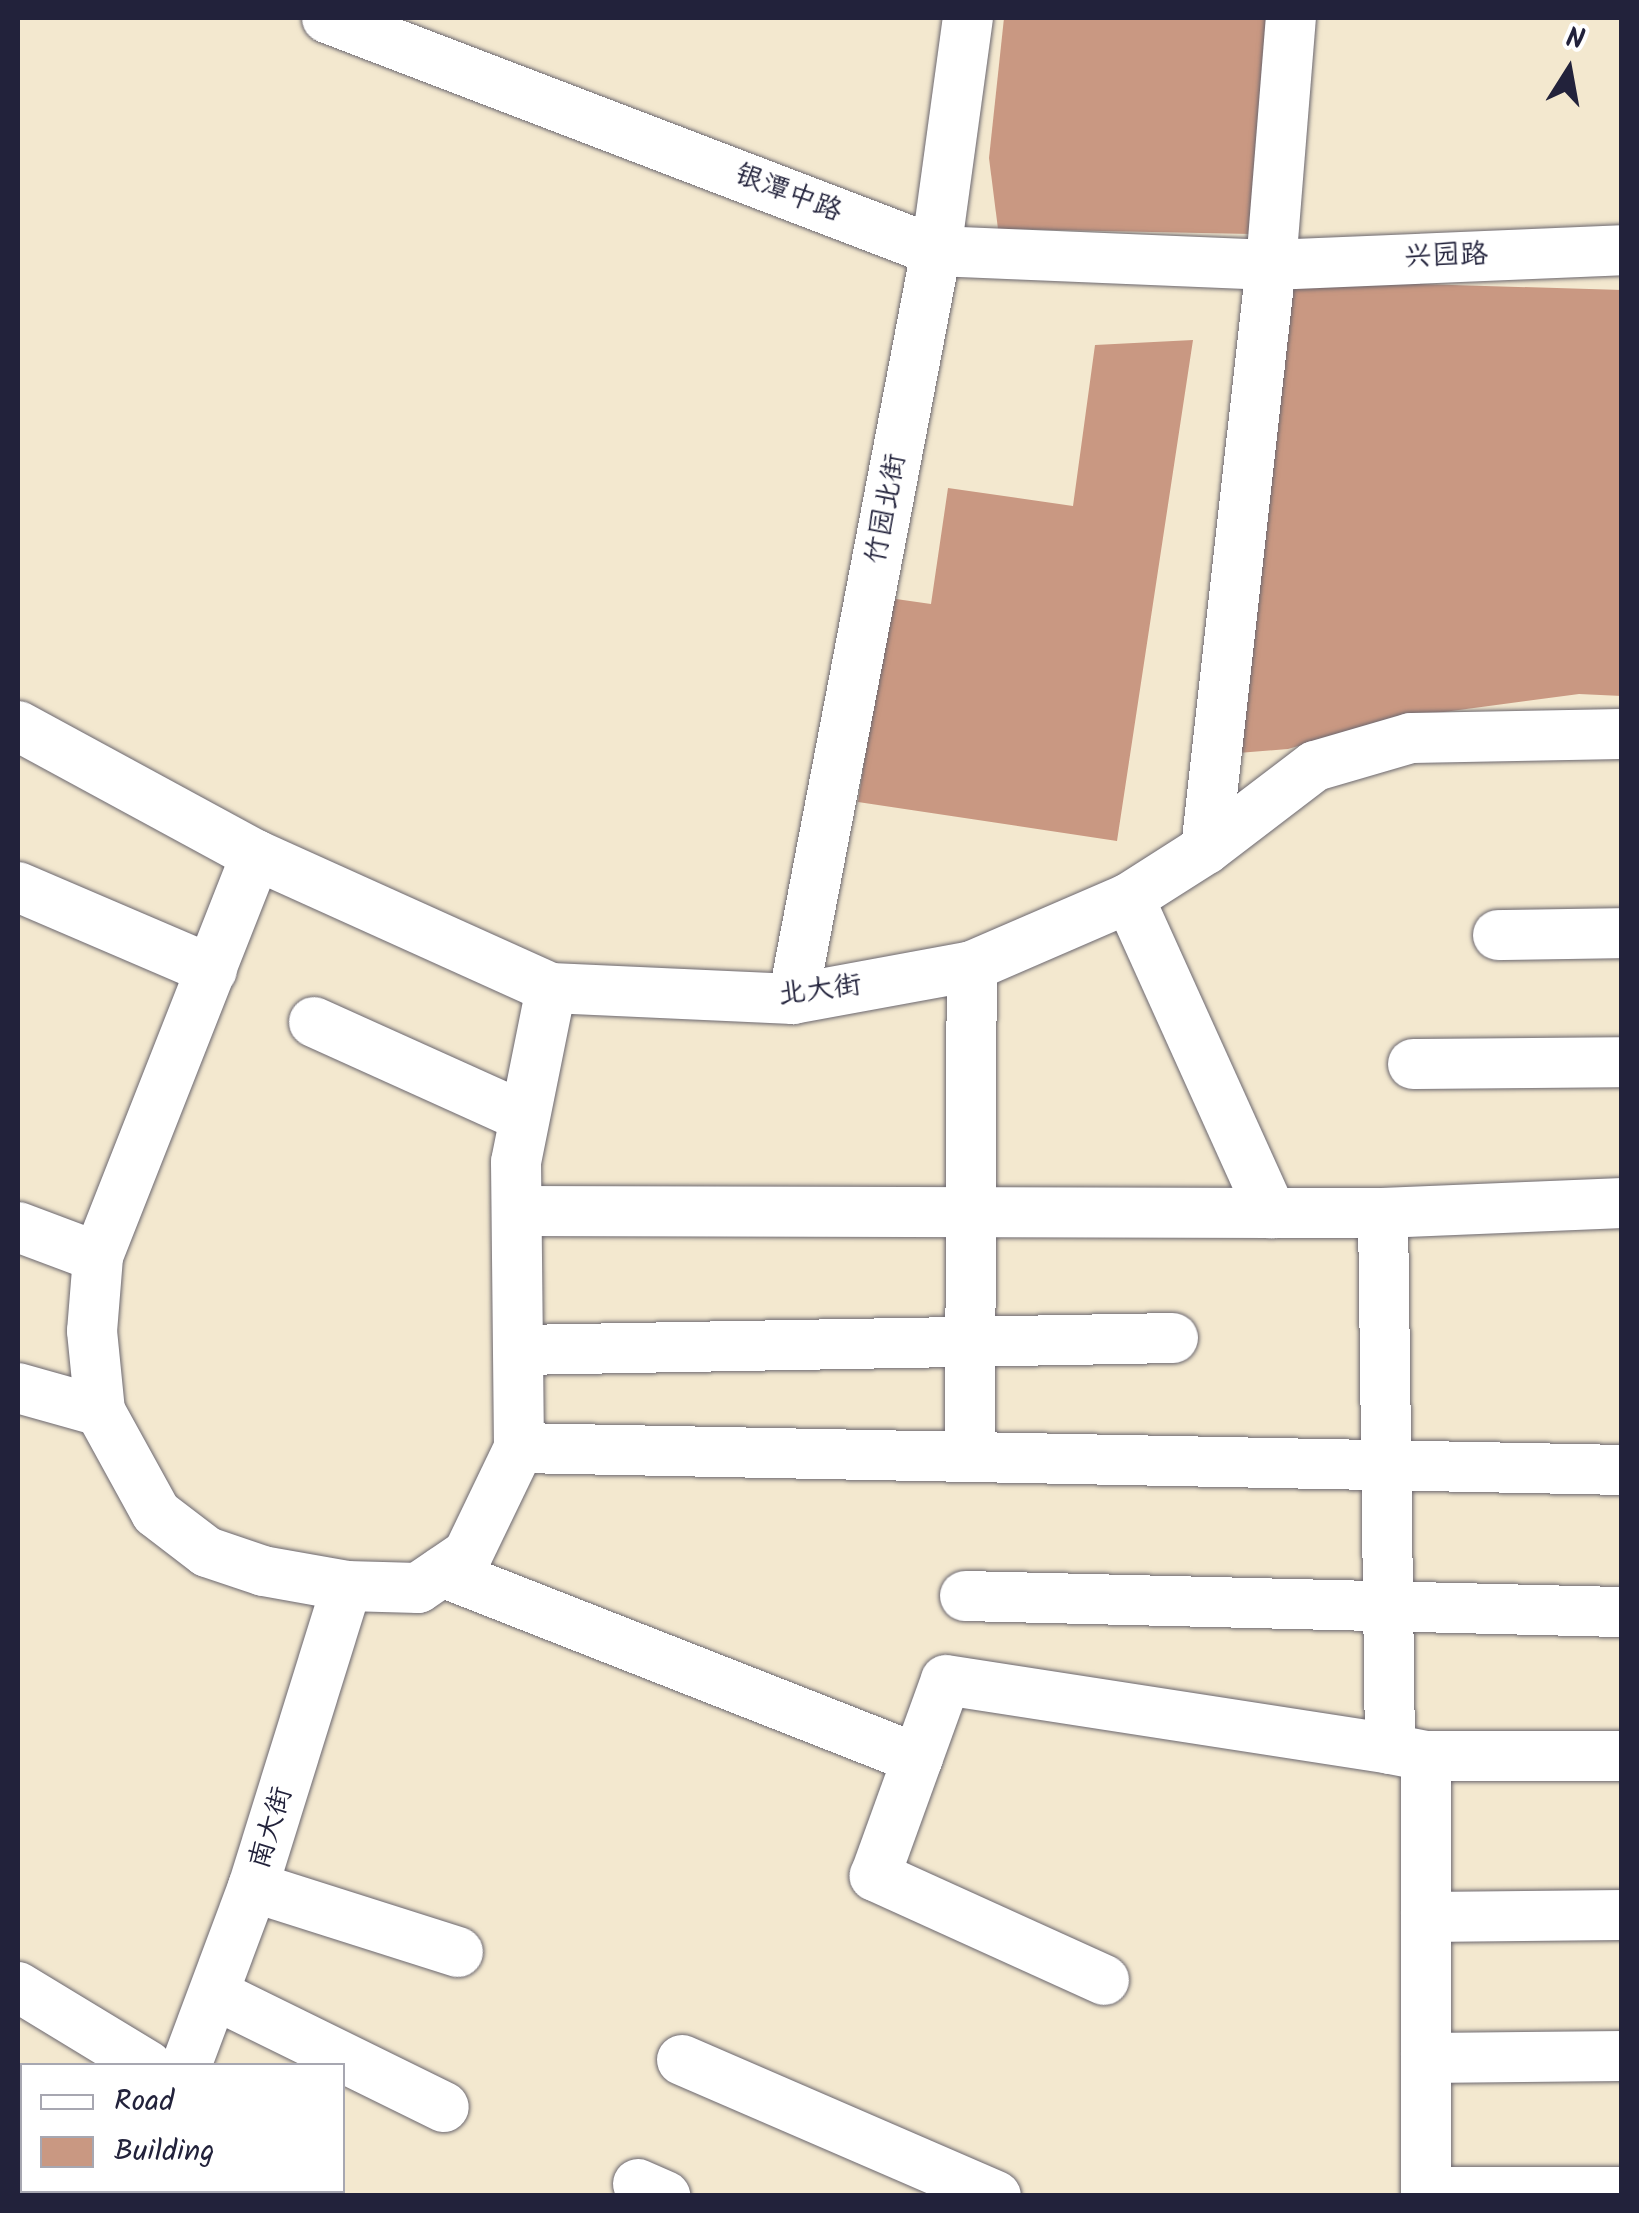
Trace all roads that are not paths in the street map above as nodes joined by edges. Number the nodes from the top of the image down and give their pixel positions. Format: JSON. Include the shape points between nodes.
{"nodes":[{"id":1,"x":327,"y":18,"type":"edge"},
{"id":2,"x":968,"y":18,"type":"edge"},
{"id":3,"x":1291,"y":18,"type":"edge"},
{"id":4,"x":1622,"y":250,"type":"edge"},
{"id":5,"x":936,"y":251,"type":"junction"},
{"id":6,"x":1271,"y":264,"type":"junction"},
{"id":7,"x":18,"y":726,"type":"edge"},
{"id":8,"x":1622,"y":734,"type":"edge"},
{"id":9,"x":1206,"y":849,"type":"junction"},
{"id":10,"x":256,"y":854,"type":"junction"},
{"id":11,"x":18,"y":887,"type":"edge"},
{"id":12,"x":1128,"y":898,"type":"junction"},
{"id":13,"x":1622,"y":933,"type":"edge"},
{"id":14,"x":1498,"y":935,"type":"dead end"},
{"id":15,"x":972,"y":966,"type":"junction"},
{"id":16,"x":212,"y":970,"type":"junction"},
{"id":17,"x":551,"y":988,"type":"junction"},
{"id":18,"x":792,"y":999,"type":"junction"},
{"id":19,"x":314,"y":1022,"type":"dead end"},
{"id":20,"x":1622,"y":1062,"type":"edge"},
{"id":21,"x":1413,"y":1064,"type":"dead end"},
{"id":22,"x":522,"y":1116,"type":"junction"},
{"id":23,"x":1622,"y":1203,"type":"edge"},
{"id":24,"x":971,"y":1210,"type":"junction"},
{"id":25,"x":517,"y":1211,"type":"junction"},
{"id":26,"x":1271,"y":1213,"type":"junction"},
{"id":27,"x":1384,"y":1213,"type":"junction"},
{"id":28,"x":18,"y":1226,"type":"edge"},
{"id":29,"x":98,"y":1257,"type":"junction"},
{"id":30,"x":1174,"y":1338,"type":"dead end"},
{"id":31,"x":970,"y":1342,"type":"junction"},
{"id":32,"x":520,"y":1350,"type":"junction"},
{"id":33,"x":18,"y":1388,"type":"edge"},
{"id":34,"x":100,"y":1411,"type":"junction"},
{"id":35,"x":518,"y":1448,"type":"junction"},
{"id":36,"x":970,"y":1457,"type":"junction"},
{"id":37,"x":1386,"y":1462,"type":"junction"},
{"id":38,"x":1622,"y":1470,"type":"edge"},
{"id":39,"x":442,"y":1572,"type":"junction"},
{"id":40,"x":347,"y":1586,"type":"junction"},
{"id":41,"x":964,"y":1596,"type":"dead end"},
{"id":42,"x":1388,"y":1606,"type":"junction"},
{"id":43,"x":1622,"y":1612,"type":"edge"},
{"id":44,"x":1408,"y":1752,"type":"junction"},
{"id":45,"x":1622,"y":1756,"type":"edge"},
{"id":46,"x":918,"y":1759,"type":"junction"},
{"id":47,"x":254,"y":1888,"type":"junction"},
{"id":48,"x":1622,"y":1916,"type":"edge"},
{"id":49,"x":1426,"y":1917,"type":"junction"},
{"id":50,"x":458,"y":1952,"type":"dead end"},
{"id":51,"x":1104,"y":1980,"type":"dead end"},
{"id":52,"x":18,"y":1987,"type":"edge"},
{"id":53,"x":214,"y":1994,"type":"junction"},
{"id":54,"x":1622,"y":2056,"type":"edge"},
{"id":55,"x":1426,"y":2058,"type":"junction"},
{"id":56,"x":682,"y":2060,"type":"dead end"},
{"id":57,"x":143,"y":2063,"type":"edge"},
{"id":58,"x":187,"y":2063,"type":"edge"},
{"id":59,"x":444,"y":2106,"type":"dead end"},
{"id":60,"x":1622,"y":2192,"type":"edge"},
{"id":61,"x":1426,"y":2194,"type":"edge"},
{"id":62,"x":996,"y":2196,"type":"edge"}],
"edges":[{"from":1,"to":5,"type":"street","name":"银潭中路"},
{"from":2,"to":5,"type":"street","name":"竹园北街"},
{"from":3,"to":6,"type":"street"},
{"from":4,"to":6,"type":"street","name":"兴园路"},
{"from":5,"to":6,"type":"street","name":"银潭中路"},
{"from":5,"to":18,"type":"street","name":"竹园北街"},
{"from":6,"to":9,"type":"street"},
{"from":7,"to":10,"type":"street","name":"北大街"},
{"from":8,"to":9,"type":"street","name":"北大街","via":[[1411,738],[1315,766]]},
{"from":9,"to":12,"type":"street","name":"北大街"},
{"from":10,"to":16,"type":"street"},
{"from":10,"to":17,"type":"street","name":"北大街"},
{"from":11,"to":16,"type":"street"},
{"from":12,"to":15,"type":"street","name":"北大街"},
{"from":12,"to":26,"type":"street"},
{"from":13,"to":14,"type":"street"},
{"from":15,"to":18,"type":"street","name":"北大街"},
{"from":15,"to":24,"type":"street"},
{"from":16,"to":29,"type":"street"},
{"from":17,"to":18,"type":"street","name":"北大街"},
{"from":17,"to":22,"type":"street"},
{"from":19,"to":22,"type":"street"},
{"from":20,"to":21,"type":"street"},
{"from":22,"to":25,"type":"street"},
{"from":23,"to":27,"type":"street"},
{"from":24,"to":25,"type":"street"},
{"from":24,"to":26,"type":"street"},
{"from":24,"to":31,"type":"street"},
{"from":25,"to":32,"type":"street"},
{"from":26,"to":27,"type":"street"},
{"from":27,"to":37,"type":"street"},
{"from":28,"to":29,"type":"street"},
{"from":29,"to":34,"type":"street","via":[[92,1331]]},
{"from":30,"to":31,"type":"street"},
{"from":31,"to":32,"type":"street"},
{"from":31,"to":36,"type":"street"},
{"from":32,"to":35,"type":"street"},
{"from":33,"to":34,"type":"street"},
{"from":34,"to":40,"type":"street","via":[[156,1513],[206,1552],[263,1571]]},
{"from":35,"to":36,"type":"street"},
{"from":35,"to":39,"type":"street","via":[[468,1554]]},
{"from":36,"to":37,"type":"street"},
{"from":37,"to":38,"type":"street"},
{"from":37,"to":42,"type":"street"},
{"from":39,"to":40,"type":"street","via":[[418,1588]]},
{"from":39,"to":46,"type":"street"},
{"from":40,"to":47,"type":"street","name":"南大街"},
{"from":41,"to":42,"type":"street"},
{"from":42,"to":43,"type":"street"},
{"from":42,"to":44,"type":"street"},
{"from":44,"to":45,"type":"street"},
{"from":44,"to":46,"type":"street","via":[[946,1680]]},
{"from":44,"to":49,"type":"street"},
{"from":46,"to":51,"type":"street","via":[[875,1876]]},
{"from":47,"to":50,"type":"street"},
{"from":47,"to":53,"type":"street","name":"南大街"},
{"from":48,"to":49,"type":"street"},
{"from":49,"to":55,"type":"street"},
{"from":52,"to":57,"type":"street"},
{"from":53,"to":58,"type":"street","name":"南大街"},
{"from":53,"to":59,"type":"street"},
{"from":54,"to":55,"type":"street"},
{"from":55,"to":61,"type":"street"},
{"from":56,"to":62,"type":"street"},
{"from":60,"to":61,"type":"street"}]}
